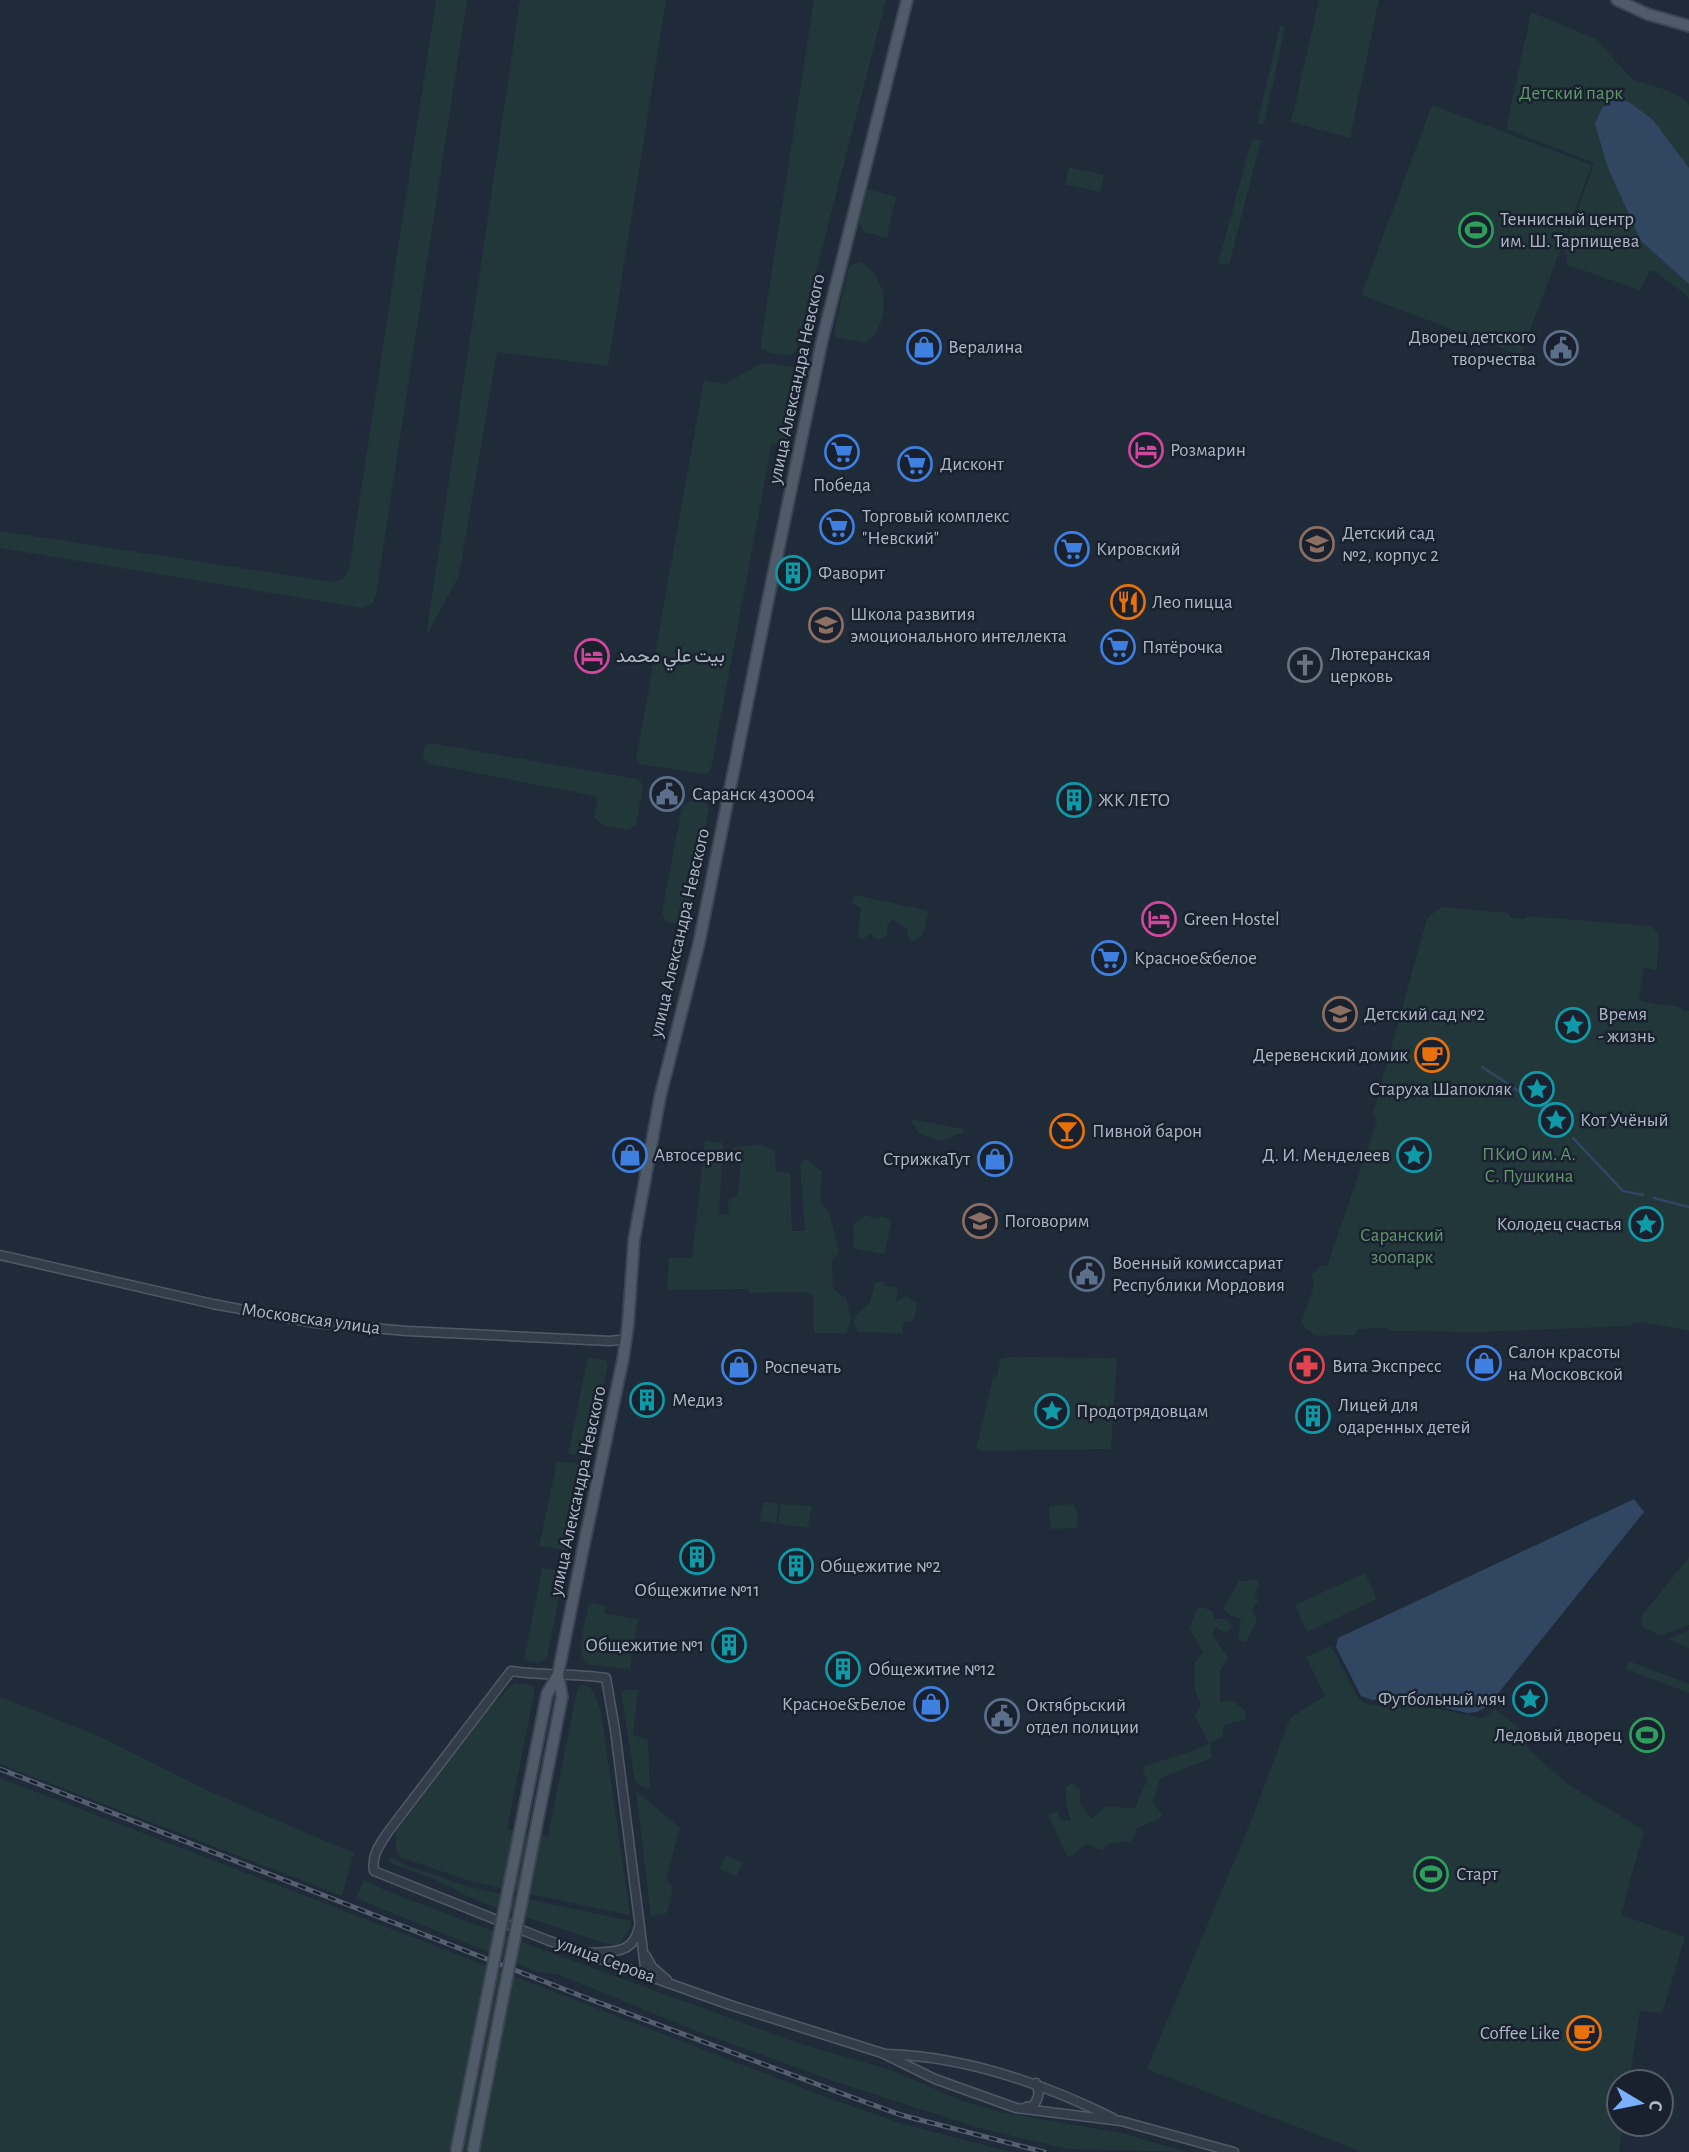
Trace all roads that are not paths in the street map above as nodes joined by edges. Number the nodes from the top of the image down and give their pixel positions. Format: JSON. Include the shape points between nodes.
{"nodes":[{"id":1,"x":907,"y":0,"type":"edge"},
{"id":2,"x":1617,"y":0,"type":"edge"},
{"id":3,"x":1689,"y":26,"type":"edge"},
{"id":4,"x":0,"y":1255,"type":"edge"},
{"id":5,"x":627,"y":1339,"type":"junction"},
{"id":6,"x":558,"y":1674,"type":"junction"},
{"id":7,"x":640,"y":1920,"type":"junction"},
{"id":8,"x":643,"y":1947,"type":"junction"},
{"id":9,"x":585,"y":1953,"type":"junction"},
{"id":10,"x":646,"y":1975,"type":"junction"},
{"id":11,"x":672,"y":1984,"type":"junction"},
{"id":12,"x":882,"y":2053,"type":"junction"},
{"id":13,"x":1035,"y":2082,"type":"junction"},
{"id":14,"x":1016,"y":2108,"type":"junction"},
{"id":15,"x":1121,"y":2121,"type":"junction"},
{"id":16,"x":456,"y":2152,"type":"edge"},
{"id":17,"x":473,"y":2152,"type":"edge"},
{"id":18,"x":1234,"y":2152,"type":"edge"}],
"edges":[{"from":1,"to":5,"type":"main road","name":"улица Александра Невского","via":[[822,341],[699,943],[660,1097],[634,1240]]},
{"from":2,"to":3,"type":"main road"},
{"from":4,"to":5,"type":"street","name":"Московская улица","via":[[315,1323]]},
{"from":5,"to":6,"type":"main road","name":"улица Александра Невского"},
{"from":6,"to":7,"type":"street","via":[[606,1678]]},
{"from":6,"to":9,"type":"street","name":"улица Серова","via":[[510,1671],[388,1832],[373,1864],[374,1871]]},
{"from":6,"to":16,"type":"main road","bridge":true,"via":[[547,1694]]},
{"from":6,"to":17,"type":"main road","bridge":true,"via":[[562,1698]]},
{"from":7,"to":8,"type":"street"},
{"from":7,"to":9,"type":"street","via":[[627,1948]]},
{"from":8,"to":10,"type":"street"},
{"from":8,"to":11,"type":"street","via":[[652,1967]]},
{"from":9,"to":10,"type":"street","name":"улица Серова"},
{"from":10,"to":11,"type":"street","name":"улица Серова"},
{"from":11,"to":12,"type":"street","name":"улица Серова"},
{"from":12,"to":13,"type":"street","name":"улица Серова","via":[[955,2062]]},
{"from":12,"to":14,"type":"street","name":"улица Серова","via":[[935,2079]]},
{"from":13,"to":14,"type":"street","via":[[1038,2100],[1033,2106]]},
{"from":13,"to":15,"type":"street","name":"улица Серова"},
{"from":14,"to":15,"type":"street","name":"улица Серова"},
{"from":15,"to":18,"type":"street","name":"улица Серова"}]}
